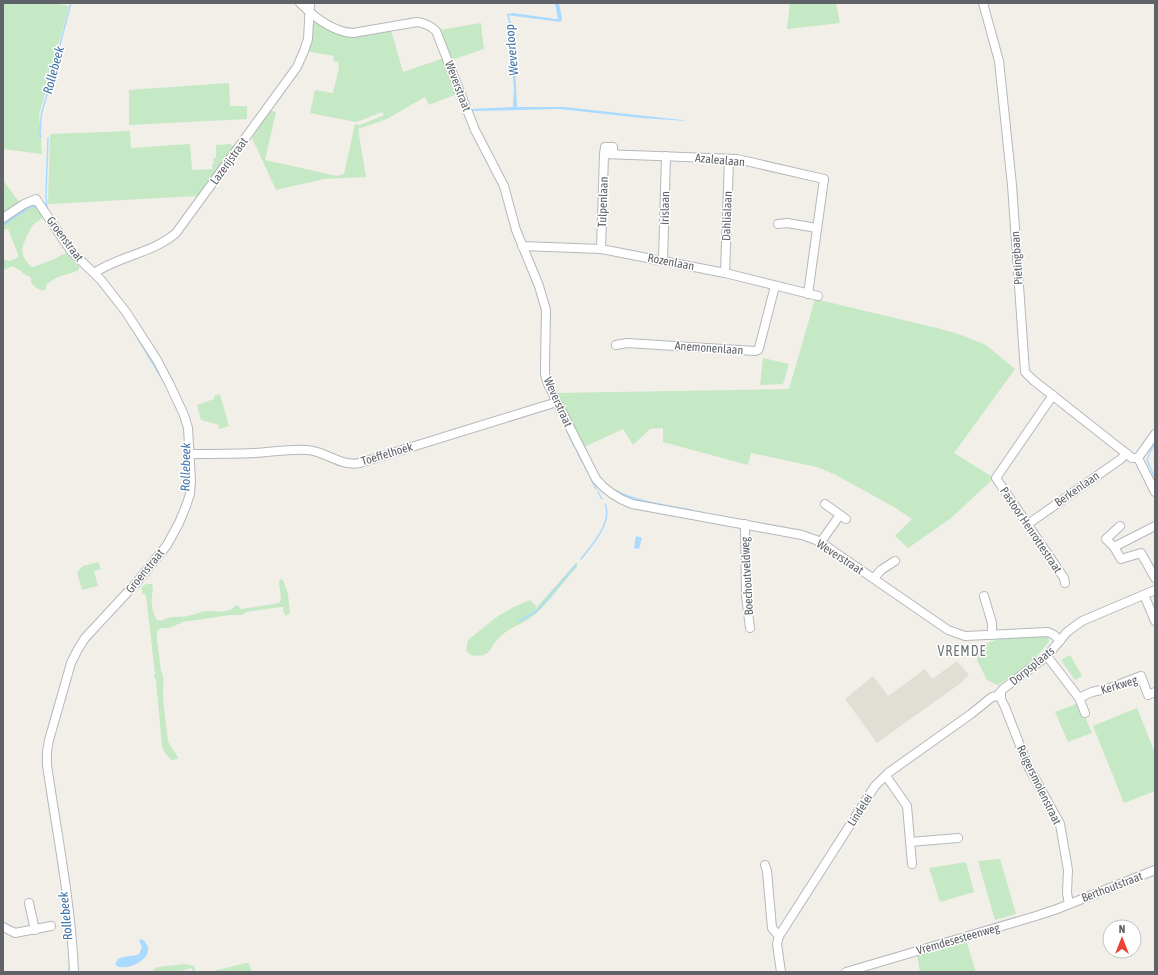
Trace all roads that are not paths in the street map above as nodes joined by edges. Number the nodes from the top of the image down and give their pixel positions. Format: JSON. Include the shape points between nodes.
{"nodes":[{"id":1,"x":300,"y":3,"type":"edge"},
{"id":2,"x":310,"y":3,"type":"edge"},
{"id":3,"x":984,"y":3,"type":"edge"},
{"id":4,"x":310,"y":12,"type":"junction"},
{"id":5,"x":604,"y":154,"type":"joint"},
{"id":6,"x":666,"y":156,"type":"junction"},
{"id":7,"x":729,"y":158,"type":"junction"},
{"id":8,"x":3,"y":218,"type":"edge"},
{"id":9,"x":778,"y":224,"type":"dead end"},
{"id":10,"x":817,"y":228,"type":"junction"},
{"id":11,"x":522,"y":246,"type":"junction"},
{"id":12,"x":601,"y":249,"type":"junction"},
{"id":13,"x":664,"y":261,"type":"junction"},
{"id":14,"x":94,"y":273,"type":"junction"},
{"id":15,"x":725,"y":273,"type":"junction"},
{"id":16,"x":775,"y":286,"type":"junction"},
{"id":17,"x":808,"y":294,"type":"junction"},
{"id":18,"x":818,"y":296,"type":"dead end"},
{"id":19,"x":616,"y":345,"type":"dead end"},
{"id":20,"x":1053,"y":395,"type":"junction"},
{"id":21,"x":556,"y":402,"type":"junction"},
{"id":22,"x":1155,"y":434,"type":"edge"},
{"id":23,"x":1126,"y":453,"type":"junction"},
{"id":24,"x":190,"y":454,"type":"junction"},
{"id":25,"x":1138,"y":458,"type":"junction"},
{"id":26,"x":1155,"y":492,"type":"edge"},
{"id":27,"x":825,"y":504,"type":"dead end"},
{"id":28,"x":745,"y":524,"type":"junction"},
{"id":29,"x":1028,"y":524,"type":"junction"},
{"id":30,"x":1120,"y":526,"type":"dead end"},
{"id":31,"x":1155,"y":526,"type":"edge"},
{"id":32,"x":820,"y":543,"type":"junction"},
{"id":33,"x":1114,"y":547,"type":"junction"},
{"id":34,"x":895,"y":561,"type":"dead end"},
{"id":35,"x":874,"y":578,"type":"junction"},
{"id":36,"x":1155,"y":578,"type":"edge"},
{"id":37,"x":1065,"y":583,"type":"dead end"},
{"id":38,"x":1155,"y":590,"type":"edge"},
{"id":39,"x":1144,"y":594,"type":"junction"},
{"id":40,"x":984,"y":596,"type":"dead end"},
{"id":41,"x":1155,"y":621,"type":"edge"},
{"id":42,"x":750,"y":628,"type":"dead end"},
{"id":43,"x":992,"y":635,"type":"junction"},
{"id":44,"x":965,"y":636,"type":"joint"},
{"id":45,"x":1060,"y":641,"type":"junction"},
{"id":46,"x":1048,"y":656,"type":"junction"},
{"id":47,"x":1001,"y":692,"type":"junction"},
{"id":48,"x":1152,"y":693,"type":"edge"},
{"id":49,"x":1079,"y":698,"type":"junction"},
{"id":50,"x":1085,"y":713,"type":"dead end"},
{"id":51,"x":886,"y":776,"type":"junction"},
{"id":52,"x":958,"y":838,"type":"dead end"},
{"id":53,"x":910,"y":842,"type":"junction"},
{"id":54,"x":765,"y":864,"type":"dead end"},
{"id":55,"x":912,"y":864,"type":"dead end"},
{"id":56,"x":1155,"y":870,"type":"edge"},
{"id":57,"x":29,"y":903,"type":"dead end"},
{"id":58,"x":1069,"y":904,"type":"junction"},
{"id":59,"x":51,"y":926,"type":"dead end"},
{"id":60,"x":3,"y":927,"type":"edge"},
{"id":61,"x":34,"y":930,"type":"junction"},
{"id":62,"x":779,"y":936,"type":"junction"},
{"id":63,"x":74,"y":972,"type":"edge"},
{"id":64,"x":781,"y":972,"type":"edge"},
{"id":65,"x":846,"y":972,"type":"edge"}],
"edges":[{"from":1,"to":4,"type":"street","name":"Weverstraat"},
{"from":2,"to":4,"type":"street","name":"Lazerijstraat"},
{"from":3,"to":20,"type":"street","name":"Pietingbaan","via":[[999,61],[1012,185],[1025,372]]},
{"from":4,"to":11,"type":"street","name":"Weverstraat","via":[[345,33],[417,22],[432,27],[439,36],[475,130],[504,186]]},
{"from":4,"to":14,"type":"street","name":"Lazerijstraat","via":[[308,39],[297,67],[176,233],[164,242]]},
{"from":5,"to":6,"type":"street","name":"Azalealaan","via":[[605,147],[613,147],[613,154]]},
{"from":5,"to":12,"type":"street","name":"Tulpenlaan"},
{"from":6,"to":7,"type":"street","name":"Azalealaan"},
{"from":6,"to":13,"type":"street","name":"Irislaan"},
{"from":7,"to":10,"type":"street","name":"Azalealaan","via":[[824,180]]},
{"from":7,"to":15,"type":"street","name":"Dahlialaan"},
{"from":8,"to":14,"type":"street","name":"Groenstraat","via":[[36,199],[71,251]]},
{"from":9,"to":10,"type":"street"},
{"from":10,"to":17,"type":"street"},
{"from":11,"to":12,"type":"street","name":"Rozenlaan"},
{"from":11,"to":21,"type":"street","name":"Weverstraat","via":[[546,310],[545,375]]},
{"from":12,"to":13,"type":"street","name":"Rozenlaan"},
{"from":13,"to":15,"type":"street","name":"Rozenlaan"},
{"from":14,"to":24,"type":"street","name":"Groenstraat","via":[[126,312],[170,384],[188,428]]},
{"from":15,"to":16,"type":"street","name":"Rozenlaan"},
{"from":16,"to":17,"type":"street","name":"Rozenlaan"},
{"from":16,"to":19,"type":"street","name":"Anemonenlaan","via":[[758,350],[627,343]]},
{"from":17,"to":18,"type":"street","name":"Rozenlaan"},
{"from":20,"to":23,"type":"street","name":"Pietingbaan"},
{"from":20,"to":29,"type":"street","name":"Pastoor Henrottestraat","via":[[996,478]]},
{"from":21,"to":24,"type":"street","name":"Toeffelhoek","via":[[353,464],[308,450]]},
{"from":21,"to":28,"type":"street","name":"Weverstraat","via":[[596,479],[611,495],[632,504]]},
{"from":22,"to":25,"type":"street"},
{"from":23,"to":25,"type":"street","name":"Pietingbaan","via":[[1132,458]]},
{"from":23,"to":29,"type":"street","name":"Berkenlaan"},
{"from":24,"to":63,"type":"street","name":"Groenstraat","via":[[190,494],[179,523],[145,572],[78,648],[71,663],[49,740],[47,765],[65,882]]},
{"from":25,"to":26,"type":"street"},
{"from":27,"to":32,"type":"street","via":[[843,517]]},
{"from":28,"to":32,"type":"street","name":"Weverstraat","via":[[802,535]]},
{"from":28,"to":42,"type":"street","name":"Boechoutveldweg","via":[[746,596]]},
{"from":29,"to":37,"type":"street","name":"Pastoor Henrottestraat"},
{"from":30,"to":33,"type":"street","via":[[1106,539]]},
{"from":31,"to":33,"type":"street"},
{"from":32,"to":35,"type":"street","name":"Weverstraat"},
{"from":33,"to":36,"type":"street","via":[[1121,559],[1141,553]]},
{"from":34,"to":35,"type":"street"},
{"from":35,"to":44,"type":"street","name":"Weverstraat","via":[[948,630]]},
{"from":38,"to":39,"type":"street"},
{"from":39,"to":41,"type":"street"},
{"from":39,"to":45,"type":"street","via":[[1082,621]]},
{"from":40,"to":43,"type":"street","via":[[992,623]]},
{"from":43,"to":44,"type":"street","name":"Dorpsplaats"},
{"from":43,"to":45,"type":"street","name":"Dorpsplaats","via":[[1048,632]]},
{"from":45,"to":46,"type":"street","name":"Dorpsplaats"},
{"from":46,"to":47,"type":"street","name":"Dorpsplaats"},
{"from":46,"to":49,"type":"street"},
{"from":47,"to":51,"type":"street","name":"Lindelei"},
{"from":47,"to":58,"type":"street","name":"Reigersmolenstraat","via":[[1001,699],[1028,766],[1060,824],[1068,870]]},
{"from":48,"to":49,"type":"street","name":"Kerkweg","via":[[1141,676]]},
{"from":49,"to":50,"type":"street"},
{"from":51,"to":53,"type":"street","via":[[907,806]]},
{"from":51,"to":62,"type":"street","name":"Lindelei","via":[[875,786]]},
{"from":52,"to":53,"type":"street"},
{"from":53,"to":55,"type":"street"},
{"from":54,"to":62,"type":"street","via":[[772,928]]},
{"from":56,"to":58,"type":"street","name":"Berthoutstraat"},
{"from":57,"to":61,"type":"street"},
{"from":58,"to":65,"type":"street","name":"Vremdesesteenweg"},
{"from":59,"to":61,"type":"street"},
{"from":60,"to":61,"type":"street","via":[[15,933]]},
{"from":62,"to":64,"type":"street","via":[[777,944]]}]}
